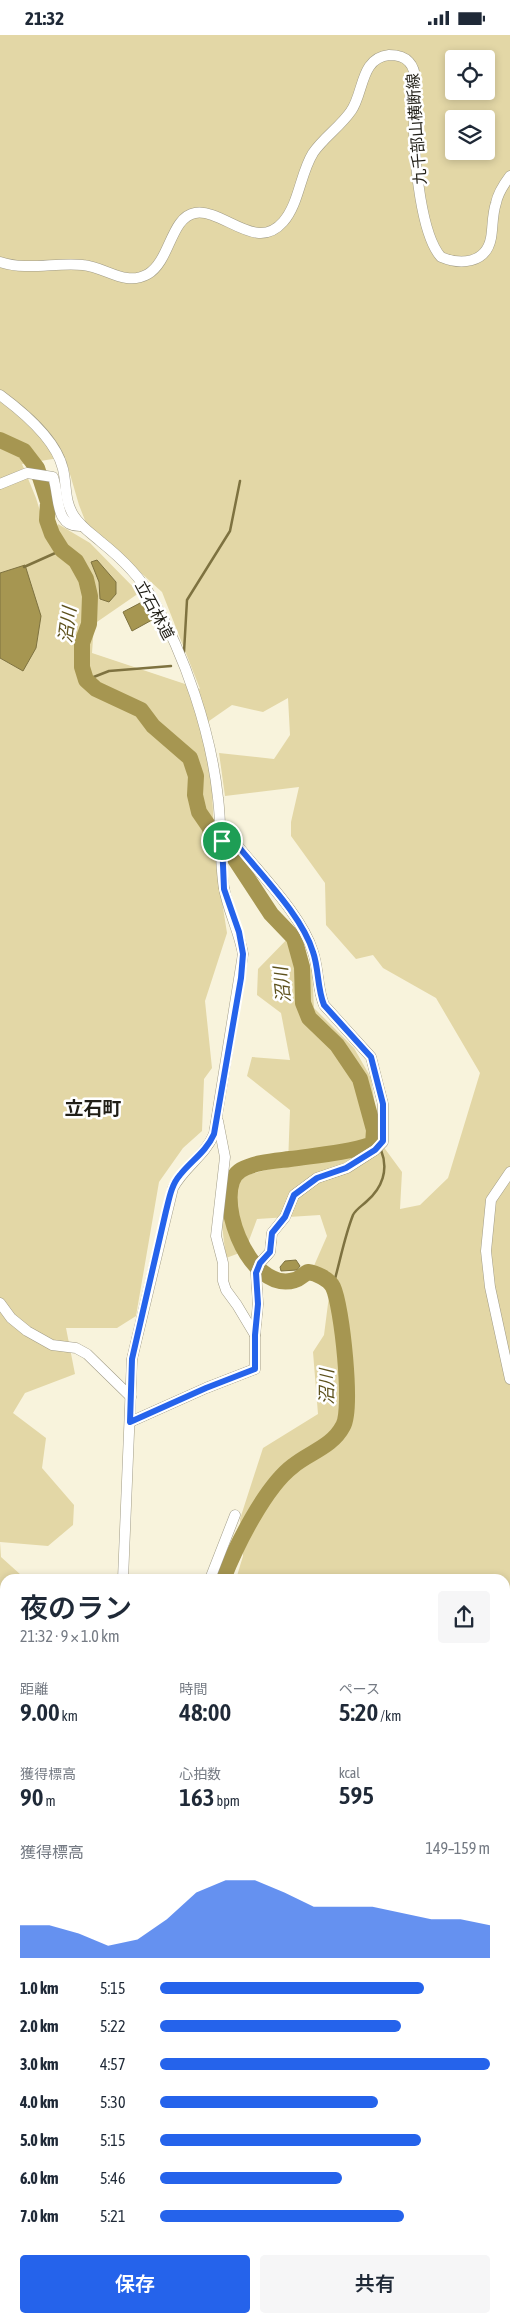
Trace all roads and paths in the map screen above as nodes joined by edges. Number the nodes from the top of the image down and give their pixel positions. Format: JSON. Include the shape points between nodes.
{"nodes":[{"id":1,"x":510,"y":176,"type":"edge"},
{"id":2,"x":0,"y":263,"type":"edge"},
{"id":3,"x":0,"y":395,"type":"edge"},
{"id":4,"x":0,"y":484,"type":"edge"},
{"id":5,"x":82,"y":527,"type":"junction"},
{"id":6,"x":222,"y":841,"type":"junction"},
{"id":7,"x":217,"y":1120,"type":"junction"},
{"id":8,"x":510,"y":1172,"type":"edge"},
{"id":9,"x":0,"y":1303,"type":"edge"},
{"id":10,"x":255,"y":1335,"type":"junction"},
{"id":11,"x":510,"y":1379,"type":"edge"},
{"id":12,"x":131,"y":1397,"type":"junction"},
{"id":13,"x":130,"y":1422,"type":"junction"},
{"id":14,"x":235,"y":1515,"type":"dead end"},
{"id":15,"x":123,"y":1574,"type":"edge"},
{"id":16,"x":212,"y":1574,"type":"edge"}],
"edges":[{"from":1,"to":2,"type":"street","name":"九千部山横断線","via":[[496,201],[491,238],[484,252],[461,263],[441,257],[429,239],[417,165],[414,70],[402,57],[383,56],[374,60],[367,69],[351,111],[314,153],[286,218],[274,229],[251,232],[214,215],[193,213],[179,224],[156,267],[138,278],[123,278],[98,267],[83,265]]},
{"from":3,"to":5,"type":"street","name":"立石林道","via":[[36,427],[59,457],[69,509]]},
{"from":4,"to":5,"type":"street","via":[[27,473],[53,477],[64,523]]},
{"from":5,"to":6,"type":"street","name":"立石林道","via":[[140,579],[186,673],[212,757]]},
{"from":6,"to":7,"type":"street","name":"立石林道","via":[[224,889],[243,954]]},
{"from":6,"to":10,"type":"street","via":[[234,841],[301,925],[313,951],[324,1005],[371,1057],[383,1104],[383,1141],[375,1150],[346,1168],[317,1178],[294,1195],[285,1217],[272,1233],[270,1252],[258,1268]]},
{"from":7,"to":10,"type":"street","via":[[225,1157],[216,1236],[223,1263],[223,1281]]},
{"from":7,"to":12,"type":"street","via":[[210,1144],[179,1176],[172,1188],[132,1359]]},
{"from":8,"to":11,"type":"street","via":[[491,1200],[486,1251],[490,1287]]},
{"from":9,"to":12,"type":"street","via":[[27,1331],[52,1345],[76,1348],[87,1354]]},
{"from":10,"to":13,"type":"street","via":[[255,1369]]},
{"from":12,"to":13,"type":"street"},
{"from":13,"to":15,"type":"street"},
{"from":14,"to":16,"type":"street"}]}
